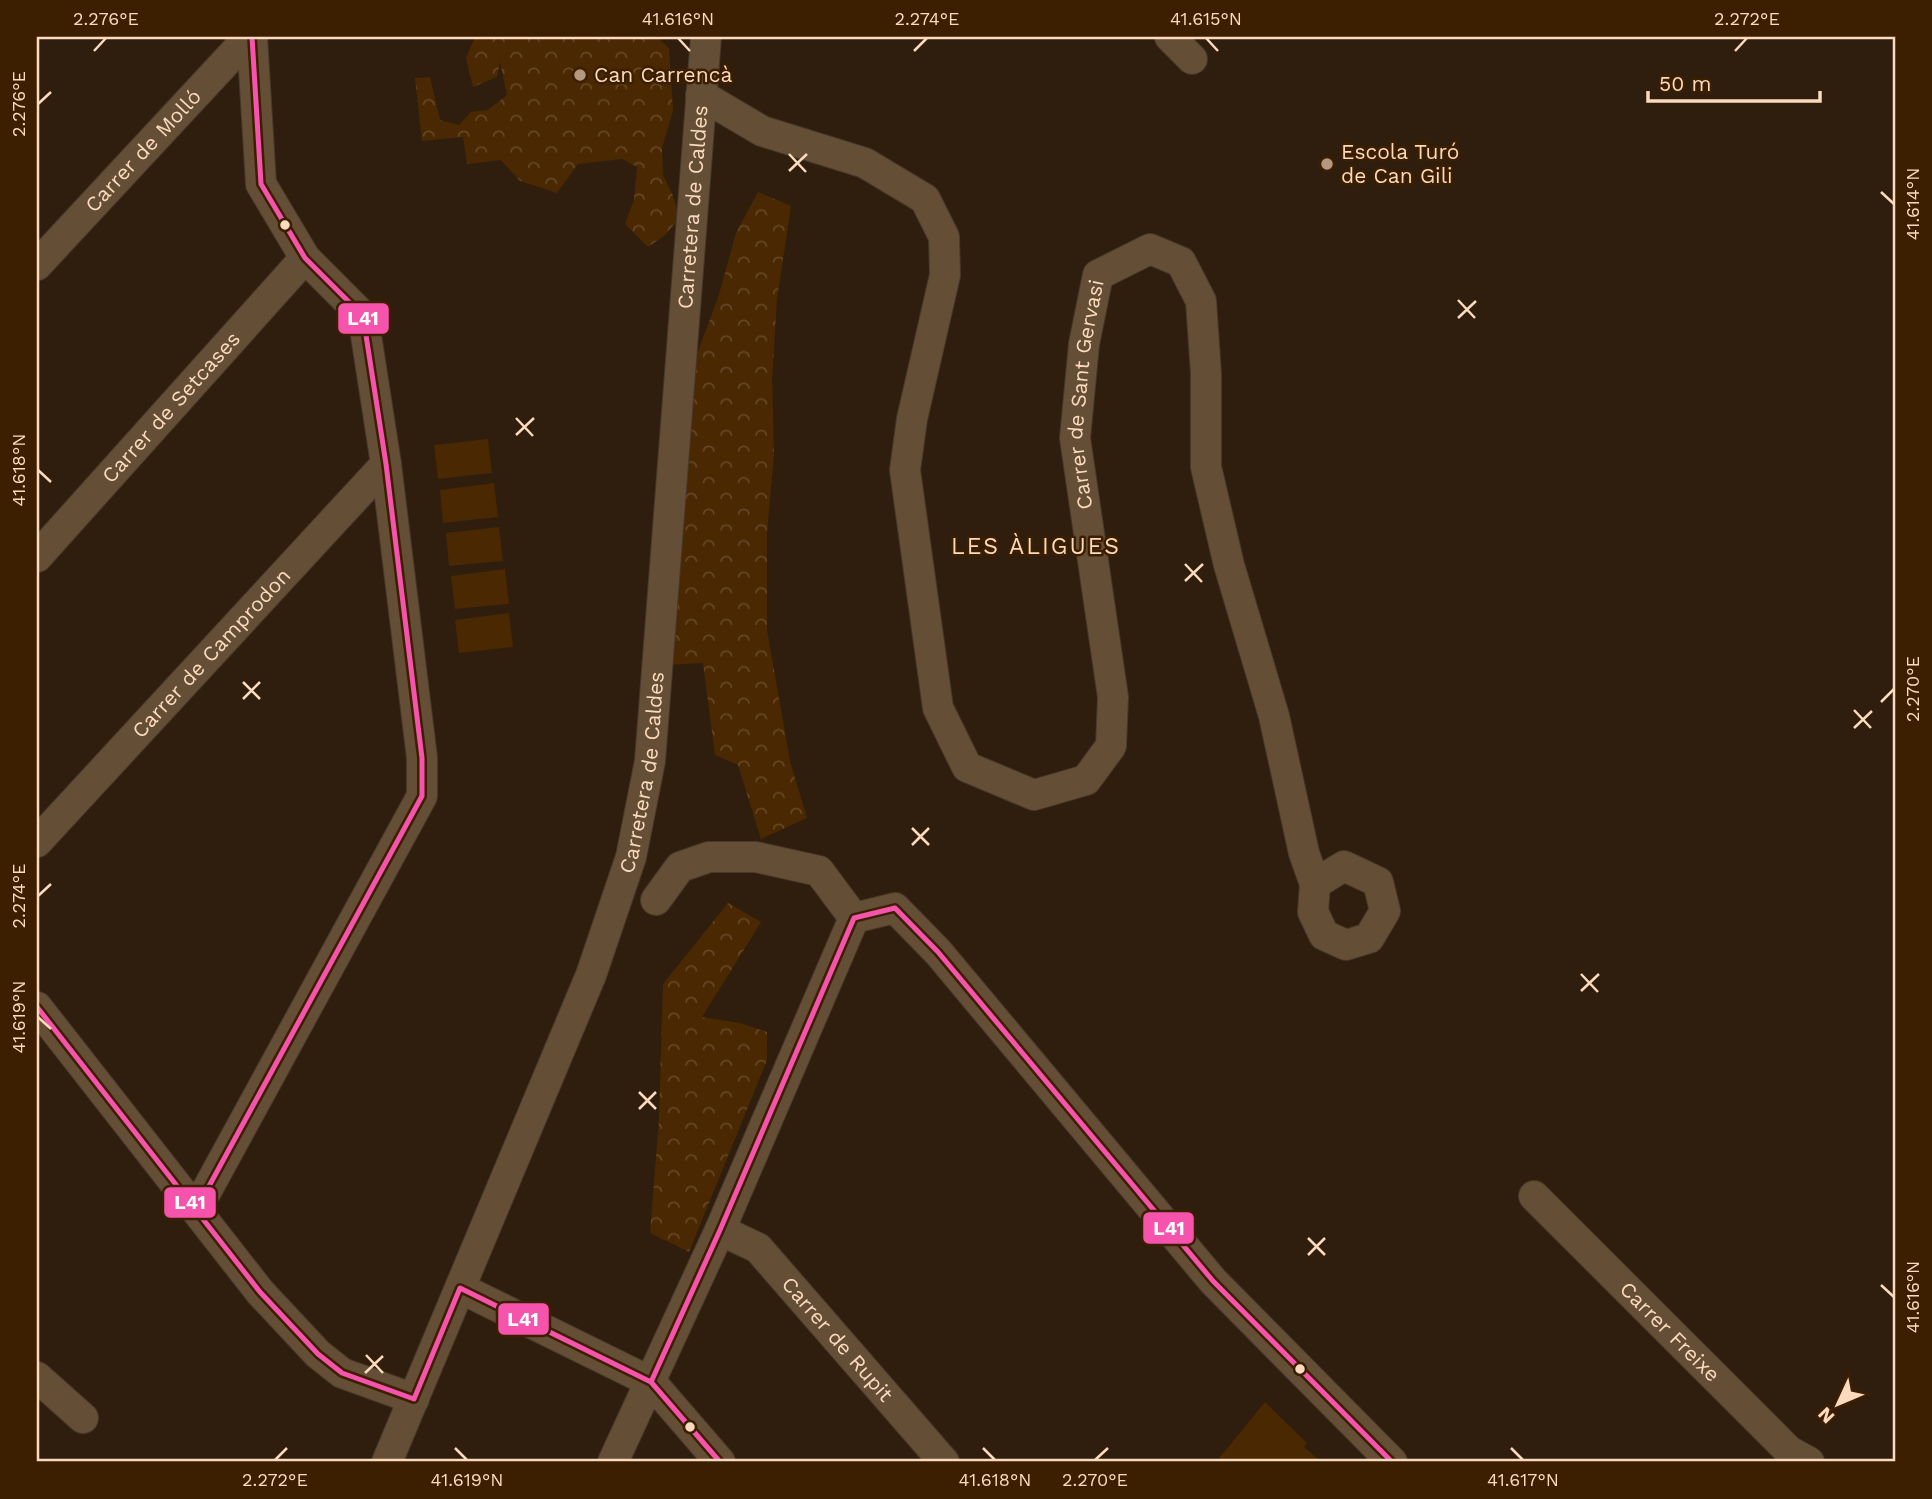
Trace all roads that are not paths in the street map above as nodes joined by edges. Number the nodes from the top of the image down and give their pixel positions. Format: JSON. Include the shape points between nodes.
{"nodes":[{"id":1,"x":251,"y":37,"type":"edge"},
{"id":2,"x":706,"y":37,"type":"edge"},
{"id":3,"x":1170,"y":37,"type":"edge"},
{"id":4,"x":1192,"y":59,"type":"dead end"},
{"id":5,"x":701,"y":94,"type":"junction"},
{"id":6,"x":305,"y":258,"type":"junction"},
{"id":7,"x":37,"y":265,"type":"edge"},
{"id":8,"x":386,"y":464,"type":"junction"},
{"id":9,"x":37,"y":557,"type":"edge"},
{"id":10,"x":37,"y":842,"type":"edge"},
{"id":11,"x":1315,"y":884,"type":"dead end"},
{"id":12,"x":656,"y":900,"type":"dead end"},
{"id":13,"x":854,"y":918,"type":"junction"},
{"id":14,"x":37,"y":1007,"type":"edge"},
{"id":15,"x":1534,"y":1196,"type":"dead end"},
{"id":16,"x":196,"y":1210,"type":"junction"},
{"id":17,"x":720,"y":1230,"type":"junction"},
{"id":18,"x":460,"y":1288,"type":"junction"},
{"id":19,"x":37,"y":1377,"type":"edge"},
{"id":20,"x":650,"y":1382,"type":"junction"},
{"id":21,"x":414,"y":1399,"type":"junction"},
{"id":22,"x":83,"y":1418,"type":"dead end"},
{"id":23,"x":387,"y":1462,"type":"edge"},
{"id":24,"x":613,"y":1462,"type":"edge"},
{"id":25,"x":720,"y":1462,"type":"edge"},
{"id":26,"x":944,"y":1462,"type":"edge"},
{"id":27,"x":1392,"y":1462,"type":"edge"},
{"id":28,"x":1809,"y":1462,"type":"edge"}],
"edges":[{"from":1,"to":6,"type":"street","via":[[261,184]]},
{"from":1,"to":7,"type":"street","name":"Carrer de Molló"},
{"from":2,"to":5,"type":"street","name":"Carretera de Caldes"},
{"from":3,"to":4,"type":"street"},
{"from":5,"to":11,"type":"street","name":"Carrer de Sant Gervasi","via":[[762,131],[865,163],[925,199],[944,237],[945,275],[905,470],[938,708],[967,767],[1034,795],[1086,780],[1111,746],[1113,697],[1075,438],[1084,344],[1098,275],[1150,250],[1181,262],[1201,301],[1206,467]]},
{"from":5,"to":18,"type":"street","name":"Carretera de Caldes","via":[[650,761],[631,858],[591,975]]},
{"from":6,"to":8,"type":"street","via":[[363,316]]},
{"from":6,"to":9,"type":"street","name":"Carrer de Setcases"},
{"from":8,"to":10,"type":"street","name":"Carrer de Camprodon"},
{"from":8,"to":16,"type":"street","via":[[422,758],[422,796]]},
{"from":12,"to":13,"type":"street","via":[[680,867],[709,857],[756,856],[819,871]]},
{"from":13,"to":17,"type":"street"},
{"from":13,"to":27,"type":"street","via":[[895,908],[938,952],[1213,1281]]},
{"from":14,"to":16,"type":"street"},
{"from":15,"to":28,"type":"street","name":"Carrer Freixe","via":[[1789,1451]]},
{"from":16,"to":21,"type":"street","via":[[260,1292],[317,1354],[342,1373]]},
{"from":17,"to":20,"type":"street"},
{"from":17,"to":26,"type":"street","name":"Carrer de Rupit","via":[[758,1248]]},
{"from":18,"to":20,"type":"street"},
{"from":18,"to":21,"type":"street","name":"Carretera de Caldes"},
{"from":19,"to":22,"type":"street"},
{"from":20,"to":24,"type":"street"},
{"from":20,"to":25,"type":"street"},
{"from":21,"to":23,"type":"street","name":"Carretera de Caldes"}]}
